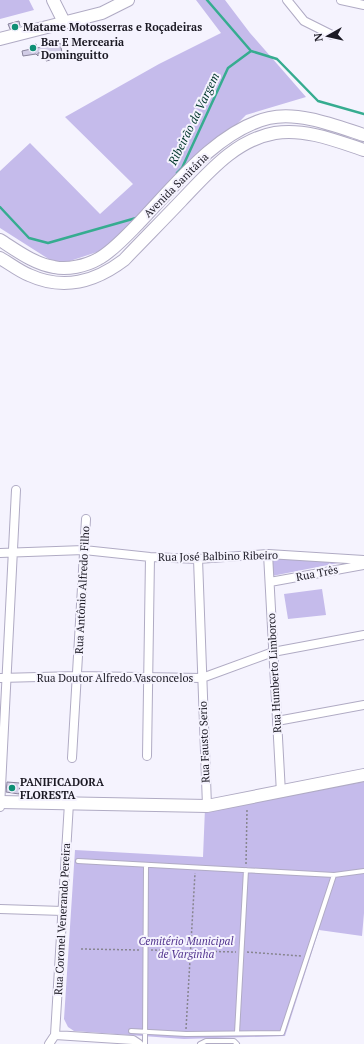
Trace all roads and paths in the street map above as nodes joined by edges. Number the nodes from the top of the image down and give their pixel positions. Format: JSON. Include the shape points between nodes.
{"nodes":[{"id":1,"x":54,"y":0,"type":"edge"},
{"id":2,"x":128,"y":0,"type":"edge"},
{"id":3,"x":287,"y":0,"type":"edge"},
{"id":4,"x":341,"y":0,"type":"edge"},
{"id":5,"x":364,"y":5,"type":"edge"},
{"id":6,"x":64,"y":22,"type":"junction"},
{"id":7,"x":332,"y":35,"type":"dead end"},
{"id":8,"x":0,"y":39,"type":"edge"},
{"id":9,"x":364,"y":135,"type":"edge"},
{"id":10,"x":364,"y":150,"type":"edge"},
{"id":11,"x":0,"y":240,"type":"edge"},
{"id":12,"x":0,"y":258,"type":"edge"},
{"id":13,"x":16,"y":490,"type":"dead end"},
{"id":14,"x":86,"y":519,"type":"dead end"},
{"id":15,"x":84,"y":550,"type":"junction"},
{"id":16,"x":0,"y":553,"type":"edge"},
{"id":17,"x":13,"y":554,"type":"junction"},
{"id":18,"x":268,"y":554,"type":"junction"},
{"id":19,"x":150,"y":558,"type":"junction"},
{"id":20,"x":198,"y":559,"type":"junction"},
{"id":21,"x":364,"y":560,"type":"edge"},
{"id":22,"x":364,"y":565,"type":"edge"},
{"id":23,"x":270,"y":582,"type":"junction"},
{"id":24,"x":364,"y":635,"type":"edge"},
{"id":25,"x":273,"y":652,"type":"junction"},
{"id":26,"x":77,"y":676,"type":"junction"},
{"id":27,"x":148,"y":677,"type":"junction"},
{"id":28,"x":3,"y":678,"type":"edge"},
{"id":29,"x":202,"y":678,"type":"junction"},
{"id":30,"x":364,"y":705,"type":"edge"},
{"id":31,"x":277,"y":721,"type":"junction"},
{"id":32,"x":2,"y":743,"type":"edge"},
{"id":33,"x":147,"y":756,"type":"dead end"},
{"id":34,"x":72,"y":758,"type":"dead end"},
{"id":35,"x":364,"y":775,"type":"edge"},
{"id":36,"x":281,"y":793,"type":"junction"},
{"id":37,"x":0,"y":802,"type":"edge"},
{"id":38,"x":69,"y":803,"type":"junction"},
{"id":39,"x":207,"y":806,"type":"junction"},
{"id":40,"x":0,"y":808,"type":"edge"},
{"id":41,"x":248,"y":810,"type":"dead end"},
{"id":42,"x":78,"y":861,"type":"dead end"},
{"id":43,"x":146,"y":865,"type":"junction"},
{"id":44,"x":195,"y":867,"type":"junction"},
{"id":45,"x":246,"y":870,"type":"junction"},
{"id":46,"x":364,"y":871,"type":"edge"},
{"id":47,"x":334,"y":875,"type":"junction"},
{"id":48,"x":0,"y":909,"type":"edge"},
{"id":49,"x":63,"y":912,"type":"junction"},
{"id":50,"x":81,"y":949,"type":"dead end"},
{"id":51,"x":145,"y":950,"type":"junction"},
{"id":52,"x":190,"y":951,"type":"junction"},
{"id":53,"x":241,"y":952,"type":"junction"},
{"id":54,"x":307,"y":957,"type":"junction"},
{"id":55,"x":131,"y":1031,"type":"dead end"},
{"id":56,"x":145,"y":1032,"type":"junction"},
{"id":57,"x":237,"y":1033,"type":"junction"},
{"id":58,"x":186,"y":1034,"type":"junction"},
{"id":59,"x":56,"y":1035,"type":"junction"},
{"id":60,"x":126,"y":1042,"type":"edge"},
{"id":61,"x":49,"y":1044,"type":"edge"},
{"id":62,"x":139,"y":1044,"type":"edge"},
{"id":63,"x":145,"y":1044,"type":"edge"},
{"id":64,"x":200,"y":1044,"type":"edge"},
{"id":65,"x":237,"y":1044,"type":"edge"}],
"edges":[{"from":1,"to":6,"type":"street"},
{"from":2,"to":6,"type":"street","via":[[102,13]]},
{"from":3,"to":7,"type":"street","via":[[304,21]]},
{"from":4,"to":5,"type":"street"},
{"from":6,"to":8,"type":"street"},
{"from":9,"to":11,"type":"street","name":"Avenida Sanitária","via":[[320,121],[285,116],[249,125],[218,144],[197,162],[128,234],[98,259],[79,266],[56,268],[44,265]]},
{"from":10,"to":12,"type":"street","name":"Avenida Sanitária","via":[[298,132],[275,133],[252,140],[230,152],[124,260],[109,271],[89,280],[60,284],[29,275]]},
{"from":13,"to":17,"type":"street"},
{"from":14,"to":15,"type":"street","name":"Rua Antônio Alfredo Filho"},
{"from":15,"to":17,"type":"street","name":"Rua José Balbino Ribeiro"},
{"from":15,"to":19,"type":"street","name":"Rua José Balbino Ribeiro"},
{"from":15,"to":26,"type":"street","name":"Rua Antônio Alfredo Filho"},
{"from":16,"to":17,"type":"street","name":"Rua José Balbino Ribeiro"},
{"from":17,"to":28,"type":"street"},
{"from":18,"to":20,"type":"street","name":"Rua José Balbino Ribeiro"},
{"from":18,"to":21,"type":"street","name":"Rua José Balbino Ribeiro"},
{"from":18,"to":23,"type":"street","name":"Rua Humberto Limborco"},
{"from":19,"to":20,"type":"street","name":"Rua José Balbino Ribeiro"},
{"from":19,"to":27,"type":"street"},
{"from":20,"to":29,"type":"street","name":"Rua Fausto Serio"},
{"from":22,"to":23,"type":"street","name":"Rua Três"},
{"from":23,"to":25,"type":"street","name":"Rua Humberto Limborco"},
{"from":24,"to":25,"type":"street","name":"Rua Doutor Alfredo Vasconcelos"},
{"from":25,"to":29,"type":"street","name":"Rua Doutor Alfredo Vasconcelos"},
{"from":25,"to":31,"type":"street","name":"Rua Humberto Limborco"},
{"from":26,"to":27,"type":"street","name":"Rua Doutor Alfredo Vasconcelos"},
{"from":26,"to":28,"type":"street","name":"Rua Doutor Alfredo Vasconcelos"},
{"from":26,"to":34,"type":"street","name":"Rua Antônio Alfredo Filho"},
{"from":27,"to":29,"type":"street","name":"Rua Doutor Alfredo Vasconcelos"},
{"from":27,"to":33,"type":"street"},
{"from":28,"to":32,"type":"street"},
{"from":29,"to":39,"type":"street","name":"Rua Fausto Serio"},
{"from":30,"to":31,"type":"street"},
{"from":31,"to":36,"type":"street","name":"Rua Humberto Limborco"},
{"from":32,"to":37,"type":"street"},
{"from":35,"to":36,"type":"street"},
{"from":36,"to":39,"type":"street"},
{"from":37,"to":38,"type":"street"},
{"from":37,"to":40,"type":"street"},
{"from":38,"to":39,"type":"street"},
{"from":38,"to":49,"type":"street","name":"Rua Coronel Venerando Pereira"},
{"from":41,"to":45,"type":"path"},
{"from":42,"to":43,"type":"lane"},
{"from":43,"to":44,"type":"lane"},
{"from":43,"to":51,"type":"lane"},
{"from":44,"to":45,"type":"lane"},
{"from":44,"to":52,"type":"path"},
{"from":45,"to":47,"type":"lane"},
{"from":45,"to":53,"type":"lane"},
{"from":46,"to":47,"type":"lane"},
{"from":47,"to":54,"type":"lane"},
{"from":48,"to":49,"type":"street"},
{"from":49,"to":59,"type":"street","name":"Rua Coronel Venerando Pereira"},
{"from":50,"to":51,"type":"path"},
{"from":51,"to":52,"type":"path"},
{"from":51,"to":56,"type":"lane"},
{"from":52,"to":53,"type":"path"},
{"from":52,"to":58,"type":"path"},
{"from":53,"to":54,"type":"path"},
{"from":53,"to":57,"type":"lane"},
{"from":54,"to":57,"type":"lane","via":[[282,1034]]},
{"from":55,"to":56,"type":"lane"},
{"from":56,"to":58,"type":"lane"},
{"from":56,"to":63,"type":"lane"},
{"from":57,"to":58,"type":"lane"},
{"from":59,"to":60,"type":"street"},
{"from":59,"to":61,"type":"street"},
{"from":60,"to":62,"type":"street","via":[[133,1040]]},
{"from":64,"to":65,"type":"lane","via":[[206,1041],[234,1041]]}]}
